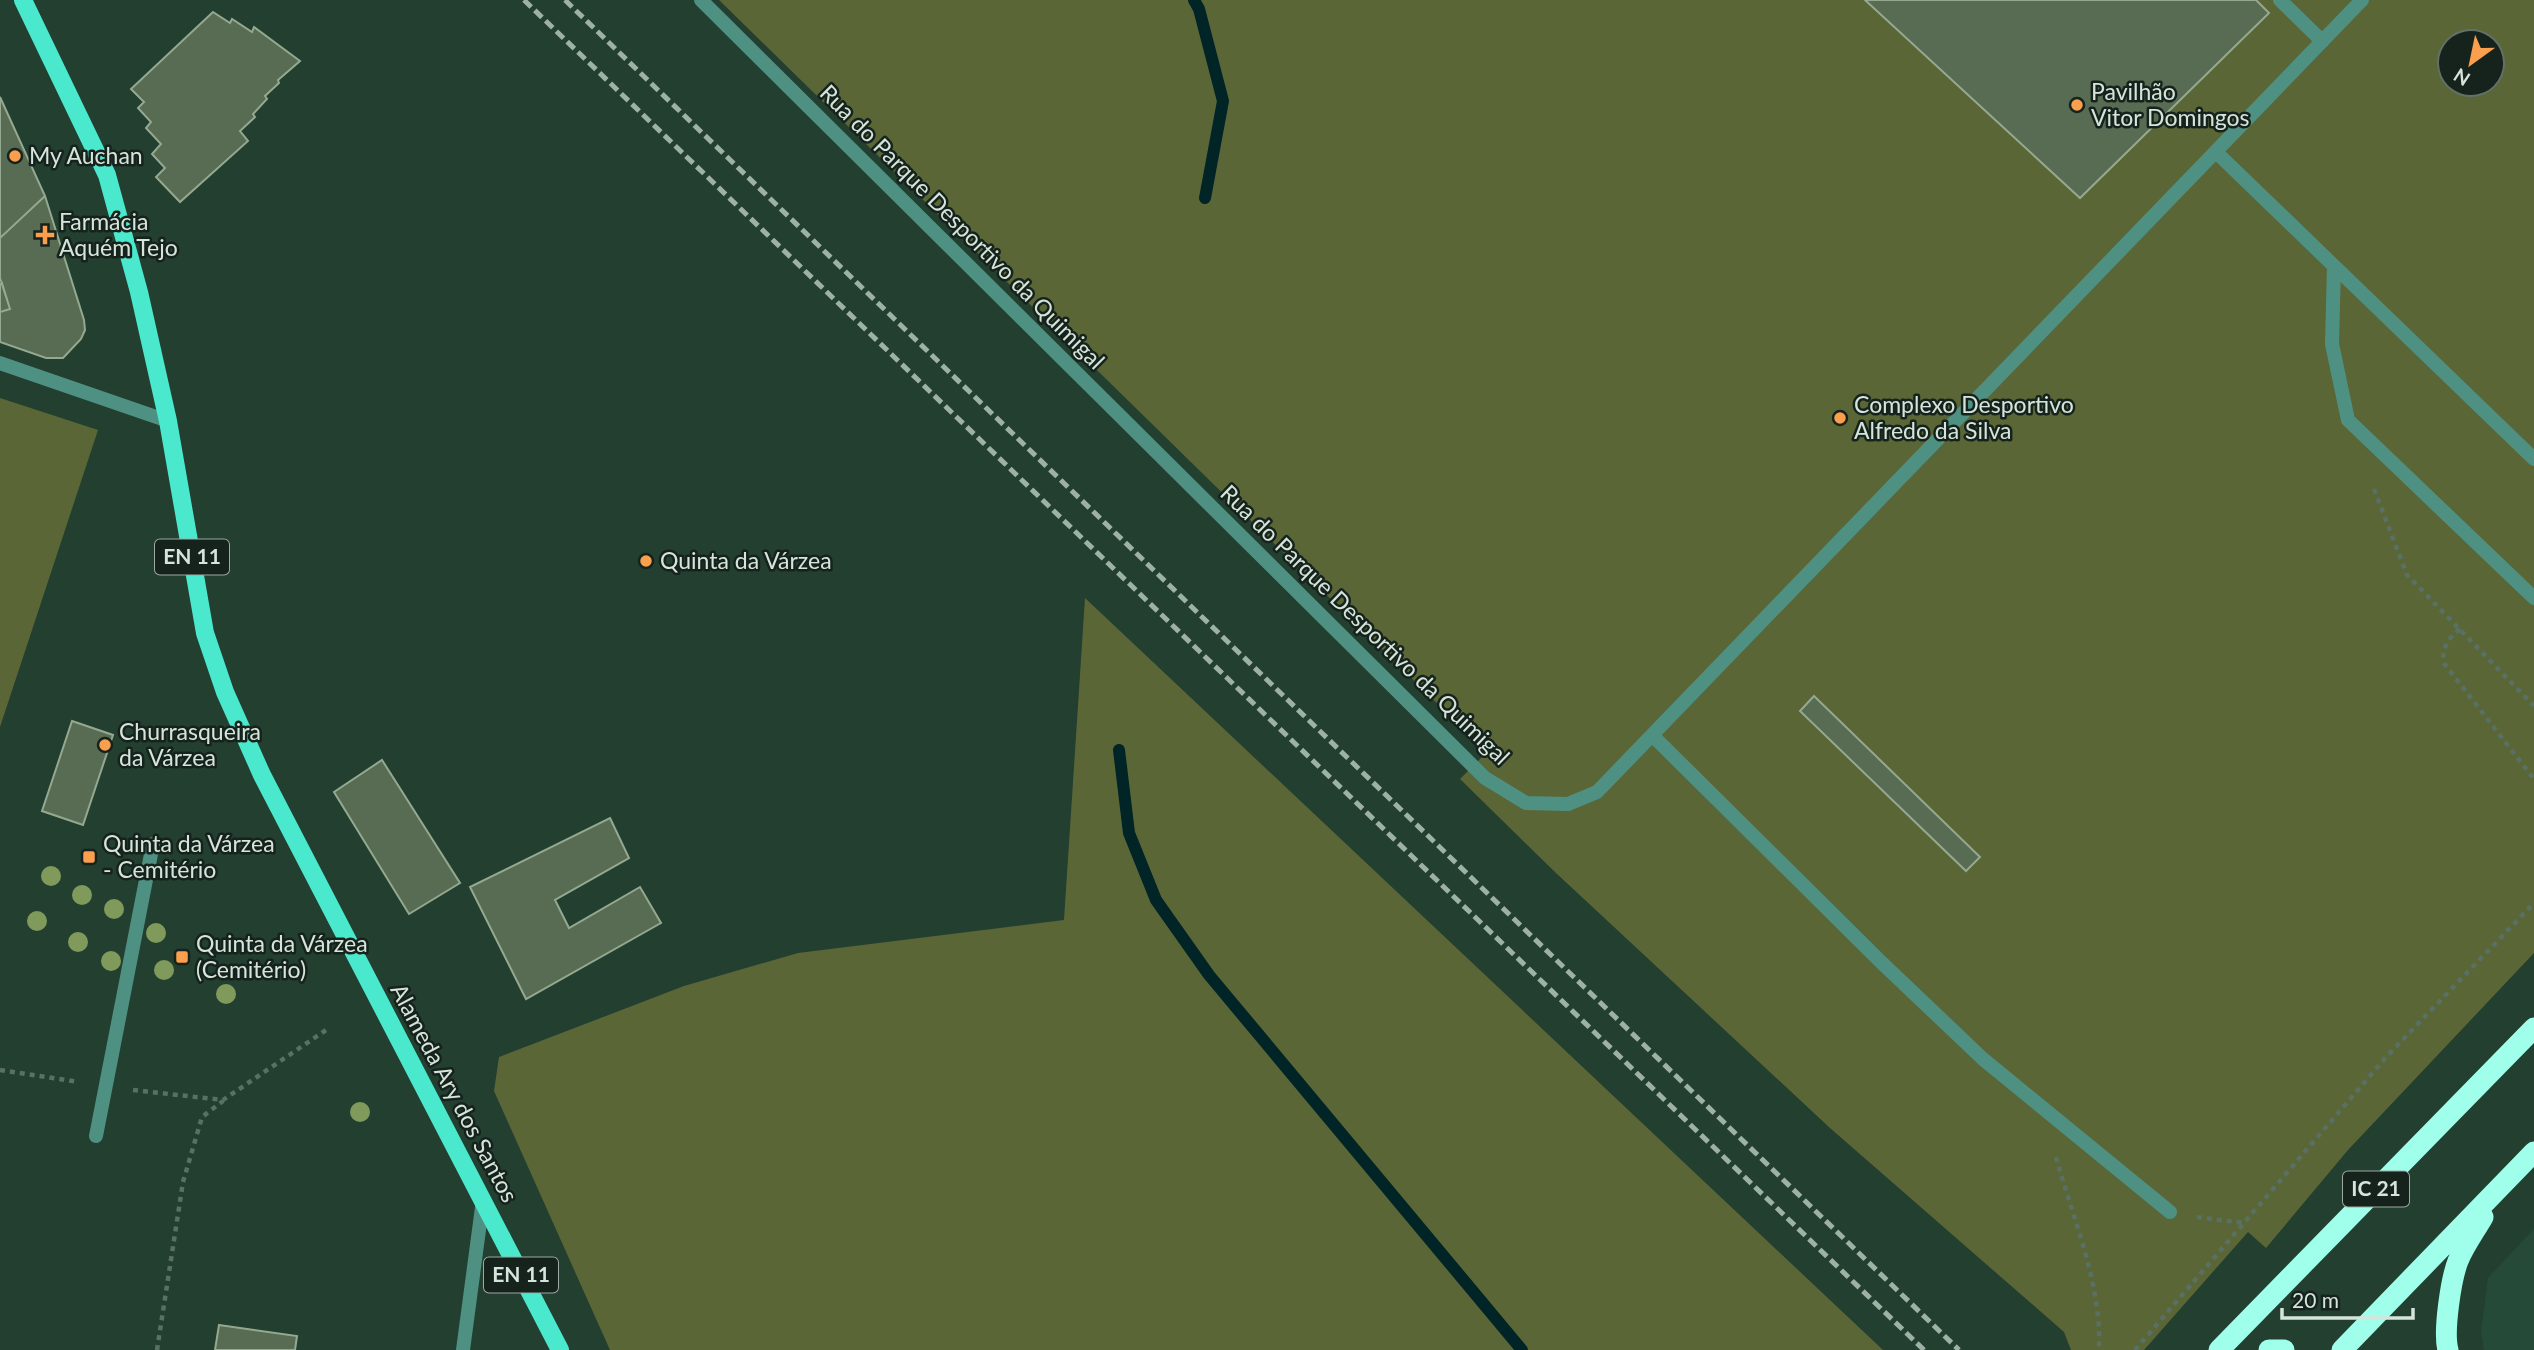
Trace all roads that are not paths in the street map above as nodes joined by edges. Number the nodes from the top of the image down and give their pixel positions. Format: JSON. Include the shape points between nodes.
{"nodes":[{"id":1,"x":23,"y":0,"type":"edge"},
{"id":2,"x":701,"y":0,"type":"edge"},
{"id":3,"x":2280,"y":0,"type":"edge"},
{"id":4,"x":2362,"y":0,"type":"edge"},
{"id":5,"x":2322,"y":41,"type":"junction"},
{"id":6,"x":2216,"y":152,"type":"junction"},
{"id":7,"x":2334,"y":266,"type":"junction"},
{"id":8,"x":0,"y":363,"type":"edge"},
{"id":9,"x":168,"y":421,"type":"junction"},
{"id":10,"x":2534,"y":459,"type":"edge"},
{"id":11,"x":2534,"y":598,"type":"edge"},
{"id":12,"x":1653,"y":736,"type":"junction"},
{"id":13,"x":153,"y":844,"type":"dead end"},
{"id":14,"x":2534,"y":1028,"type":"edge"},
{"id":15,"x":96,"y":1136,"type":"dead end"},
{"id":16,"x":2534,"y":1152,"type":"edge"},
{"id":17,"x":2497,"y":1191,"type":"junction"},
{"id":18,"x":483,"y":1200,"type":"junction"},
{"id":19,"x":2170,"y":1212,"type":"road end"},
{"id":20,"x":463,"y":1350,"type":"edge"},
{"id":21,"x":560,"y":1350,"type":"edge"},
{"id":22,"x":2219,"y":1350,"type":"edge"},
{"id":23,"x":2269,"y":1350,"type":"edge"},
{"id":24,"x":2284,"y":1350,"type":"edge"},
{"id":25,"x":2342,"y":1350,"type":"edge"},
{"id":26,"x":2448,"y":1350,"type":"edge"}],
"edges":[{"from":1,"to":9,"type":"main road","number":"EN 11","via":[[107,175]]},
{"from":2,"to":12,"type":"street","name":"Rua do Parque Desportivo da Quimigal","via":[[1485,778],[1526,803],[1568,804],[1597,792]]},
{"from":3,"to":5,"type":"street"},
{"from":4,"to":5,"type":"street","name":"Rua do Parque Desportivo da Quimigal"},
{"from":5,"to":6,"type":"street","name":"Rua do Parque Desportivo da Quimigal"},
{"from":6,"to":7,"type":"street"},
{"from":6,"to":12,"type":"street","name":"Rua do Parque Desportivo da Quimigal"},
{"from":7,"to":10,"type":"street"},
{"from":7,"to":11,"type":"street","via":[[2332,344],[2348,420]]},
{"from":8,"to":9,"type":"street"},
{"from":9,"to":18,"type":"main road","name":"Alameda Ary dos Santos","number":"EN 11","via":[[205,632],[225,692],[262,775]]},
{"from":12,"to":19,"type":"street","via":[[1983,1059]]},
{"from":13,"to":15,"type":"street"},
{"from":14,"to":22,"type":"highway","number":"IC 21"},
{"from":16,"to":17,"type":"highway"},
{"from":17,"to":25,"type":"highway"},
{"from":17,"to":26,"type":"highway","via":[[2457,1262],[2445,1341]]},
{"from":18,"to":20,"type":"street"},
{"from":18,"to":21,"type":"main road","name":"Alameda Ary dos Santos","number":"EN 11"},
{"from":23,"to":24,"type":"highway"}]}
